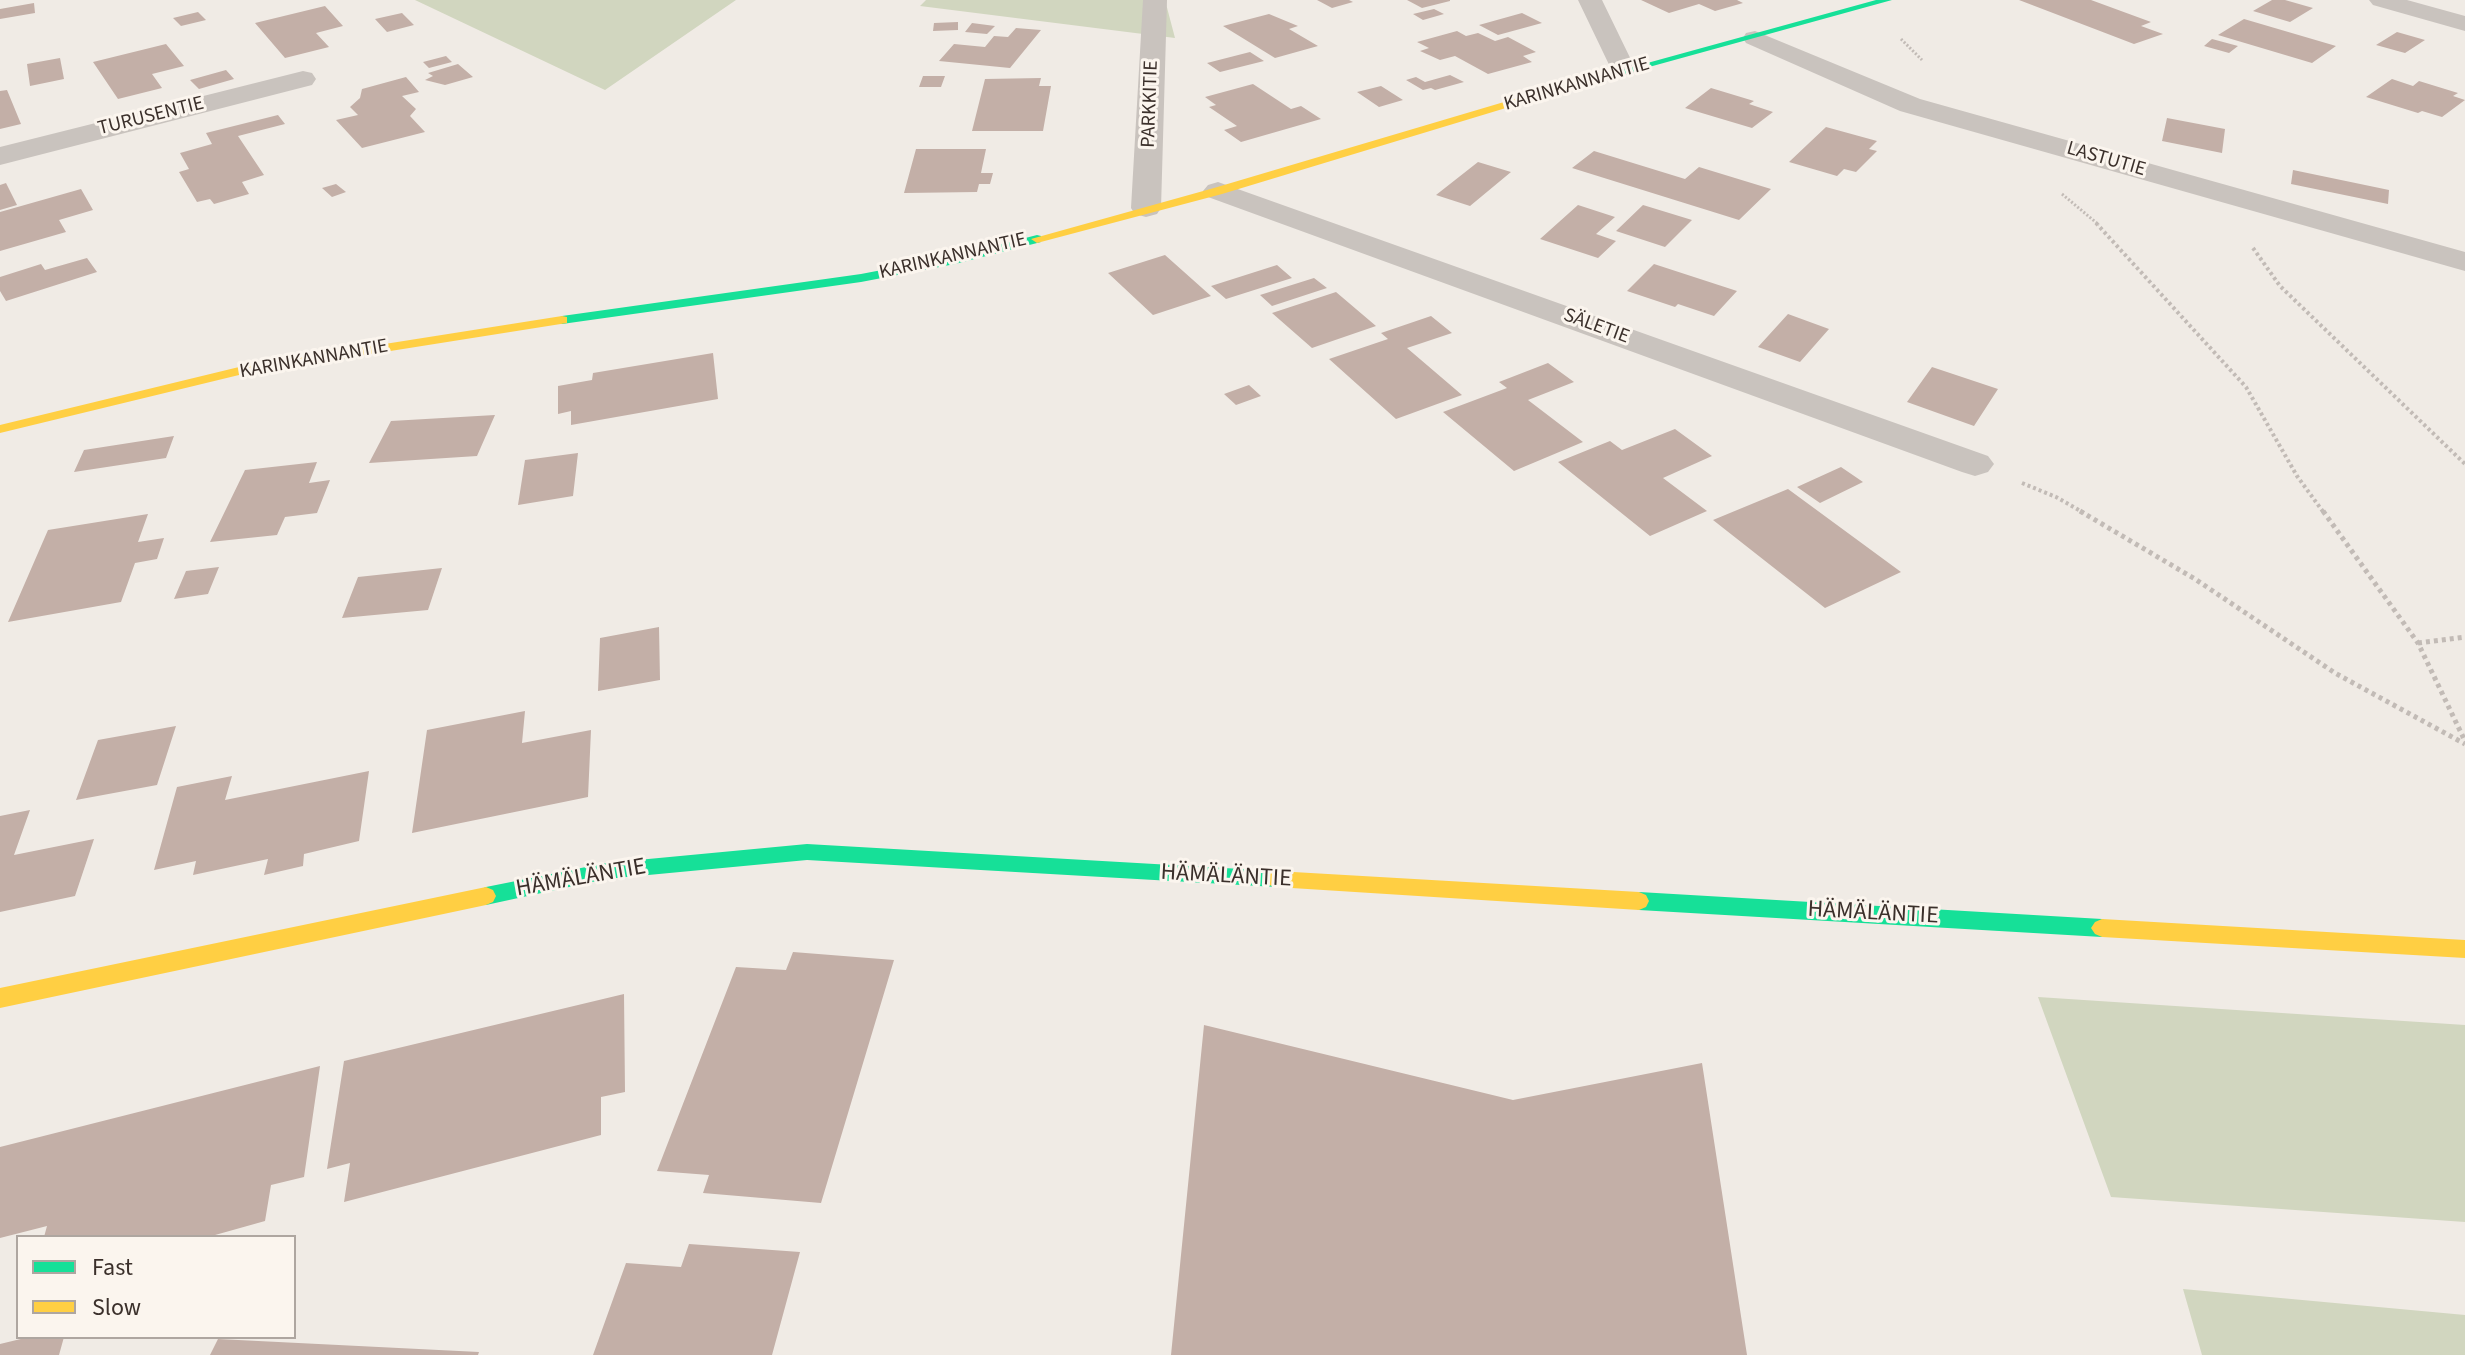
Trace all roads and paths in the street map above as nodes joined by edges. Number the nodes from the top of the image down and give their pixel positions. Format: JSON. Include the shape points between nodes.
{"nodes":[{"id":1,"x":1155,"y":0,"type":"edge"},
{"id":2,"x":1590,"y":0,"type":"edge"},
{"id":3,"x":1887,"y":0,"type":"edge"},
{"id":4,"x":2381,"y":0,"type":"edge"},
{"id":5,"x":2465,"y":24,"type":"edge"},
{"id":6,"x":1755,"y":38,"type":"junction"},
{"id":7,"x":1623,"y":70,"type":"junction"},
{"id":8,"x":303,"y":79,"type":"dead end"},
{"id":9,"x":0,"y":156,"type":"edge"},
{"id":10,"x":2052,"y":185,"type":"dead end"},
{"id":11,"x":2212,"y":190,"type":"junction"},
{"id":12,"x":1218,"y":191,"type":"junction"},
{"id":13,"x":1146,"y":208,"type":"junction"},
{"id":14,"x":2465,"y":262,"type":"edge"},
{"id":15,"x":0,"y":429,"type":"edge"},
{"id":16,"x":1975,"y":464,"type":"joint"},
{"id":17,"x":2465,"y":464,"type":"edge"},
{"id":18,"x":2465,"y":637,"type":"edge"},
{"id":19,"x":2418,"y":643,"type":"junction"},
{"id":20,"x":2465,"y":742,"type":"edge"},
{"id":21,"x":2465,"y":949,"type":"edge"},
{"id":22,"x":0,"y":998,"type":"edge"}],
"edges":[{"from":1,"to":13,"type":"street","name":"PARKKITIE"},
{"from":2,"to":7,"type":"street"},
{"from":3,"to":6,"type":"street","name":"KARINKANNANTIE"},
{"from":4,"to":5,"type":"street"},
{"from":6,"to":7,"type":"street","name":"KARINKANNANTIE"},
{"from":6,"to":11,"type":"street","name":"LASTUTIE","via":[[1910,105]]},
{"from":7,"to":12,"type":"street","name":"KARINKANNANTIE"},
{"from":8,"to":9,"type":"street","name":"TURUSENTIE"},
{"from":10,"to":19,"type":"path","via":[[2111,236],[2246,387],[2297,476]]},
{"from":11,"to":14,"type":"street","name":"LASTUTIE"},
{"from":11,"to":17,"type":"path","via":[[2280,286]]},
{"from":12,"to":13,"type":"street","name":"KARINKANNANTIE"},
{"from":12,"to":16,"type":"street","name":"SÄLETIE"},
{"from":13,"to":15,"type":"street","name":"KARINKANNANTIE","via":[[955,260],[239,371]]},
{"from":16,"to":20,"type":"path","via":[[2056,497],[2195,579],[2335,673]]},
{"from":18,"to":19,"type":"path"},
{"from":19,"to":20,"type":"path"},
{"from":21,"to":22,"type":"street","name":"HÄMÄLÄNTIE","via":[[807,852],[606,871]]}]}
